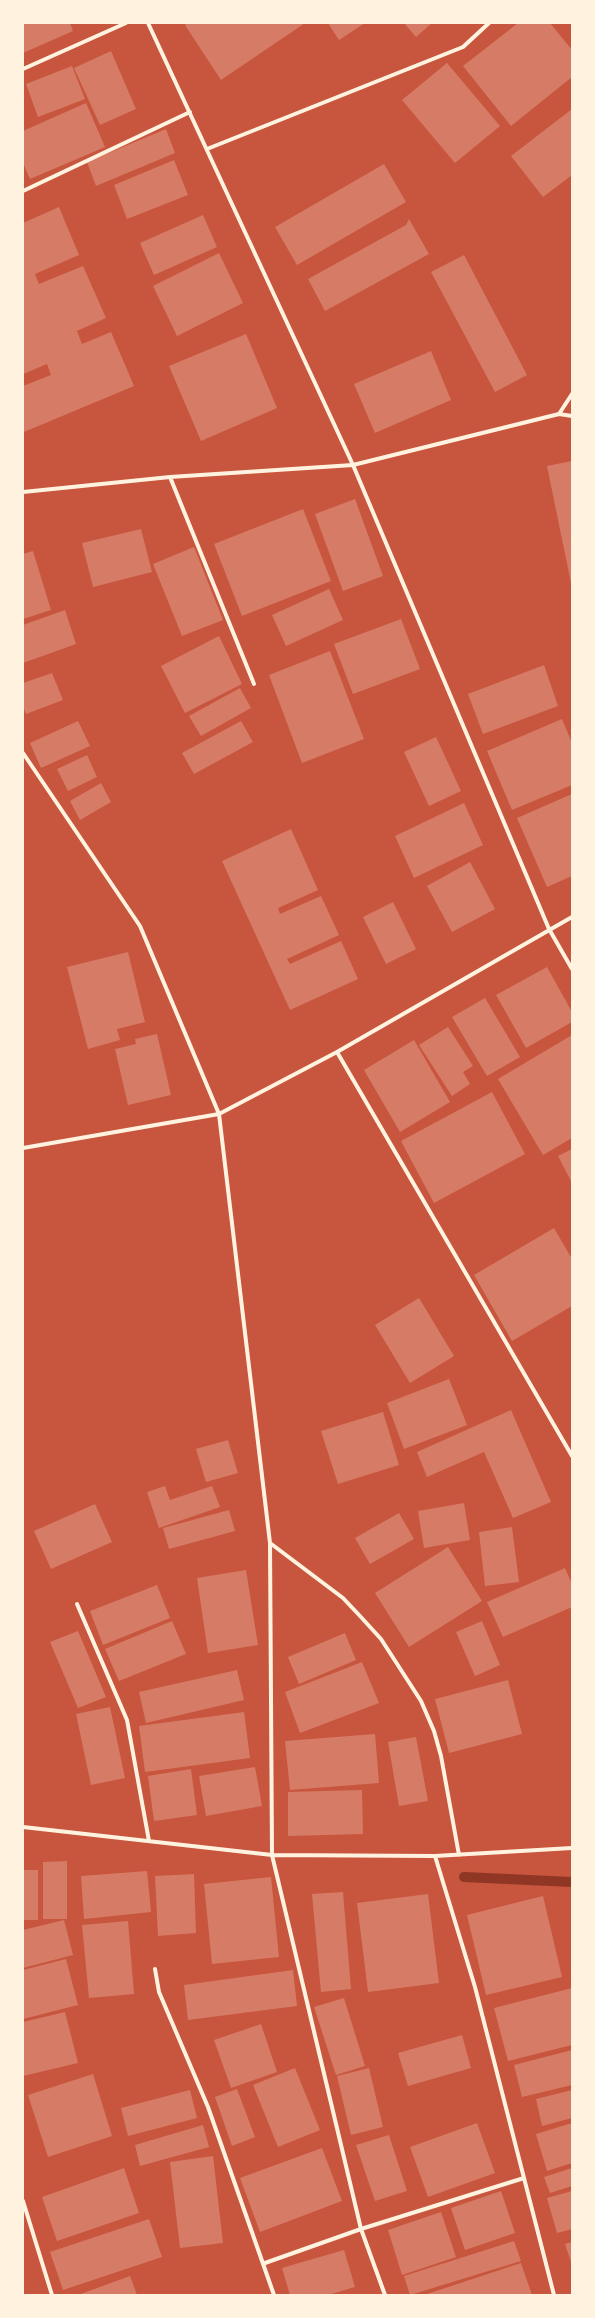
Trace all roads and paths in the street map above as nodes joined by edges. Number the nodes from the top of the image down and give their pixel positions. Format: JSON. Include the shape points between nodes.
{"nodes":[{"id":1,"x":126,"y":23,"type":"edge"},
{"id":2,"x":148,"y":23,"type":"edge"},
{"id":3,"x":489,"y":23,"type":"edge"},
{"id":4,"x":23,"y":69,"type":"edge"},
{"id":5,"x":190,"y":112,"type":"junction"},
{"id":6,"x":207,"y":149,"type":"junction"},
{"id":7,"x":23,"y":191,"type":"edge"},
{"id":8,"x":572,"y":394,"type":"edge"},
{"id":9,"x":559,"y":414,"type":"junction"},
{"id":10,"x":572,"y":416,"type":"edge"},
{"id":11,"x":353,"y":465,"type":"junction"},
{"id":12,"x":170,"y":477,"type":"junction"},
{"id":13,"x":23,"y":492,"type":"edge"},
{"id":14,"x":254,"y":684,"type":"dead end"},
{"id":15,"x":23,"y":753,"type":"edge"},
{"id":16,"x":572,"y":917,"type":"edge"},
{"id":17,"x":549,"y":929,"type":"junction"},
{"id":18,"x":572,"y":969,"type":"edge"},
{"id":19,"x":337,"y":1052,"type":"junction"},
{"id":20,"x":219,"y":1114,"type":"junction"},
{"id":21,"x":23,"y":1148,"type":"edge"},
{"id":22,"x":572,"y":1456,"type":"edge"},
{"id":23,"x":270,"y":1543,"type":"junction"},
{"id":24,"x":77,"y":1604,"type":"dead end"},
{"id":25,"x":23,"y":1827,"type":"edge"},
{"id":26,"x":149,"y":1841,"type":"junction"},
{"id":27,"x":572,"y":1848,"type":"edge"},
{"id":28,"x":272,"y":1855,"type":"junction"},
{"id":29,"x":459,"y":1855,"type":"junction"},
{"id":30,"x":435,"y":1856,"type":"junction"},
{"id":31,"x":155,"y":1969,"type":"dead end"},
{"id":32,"x":524,"y":2178,"type":"junction"},
{"id":33,"x":23,"y":2202,"type":"edge"},
{"id":34,"x":361,"y":2229,"type":"junction"},
{"id":35,"x":265,"y":2263,"type":"junction"},
{"id":36,"x":52,"y":2295,"type":"edge"},
{"id":37,"x":274,"y":2295,"type":"edge"},
{"id":38,"x":385,"y":2295,"type":"edge"},
{"id":39,"x":554,"y":2295,"type":"edge"}],
"edges":[{"from":1,"to":4,"type":"street"},
{"from":2,"to":5,"type":"street"},
{"from":3,"to":6,"type":"street","via":[[463,47]]},
{"from":5,"to":6,"type":"street"},
{"from":5,"to":7,"type":"street"},
{"from":6,"to":11,"type":"street"},
{"from":8,"to":9,"type":"street"},
{"from":9,"to":10,"type":"street"},
{"from":9,"to":11,"type":"street"},
{"from":11,"to":12,"type":"street"},
{"from":11,"to":17,"type":"street"},
{"from":12,"to":13,"type":"street"},
{"from":12,"to":14,"type":"street"},
{"from":15,"to":20,"type":"street","via":[[140,926]]},
{"from":16,"to":17,"type":"street"},
{"from":17,"to":18,"type":"street"},
{"from":17,"to":19,"type":"street"},
{"from":19,"to":20,"type":"street"},
{"from":19,"to":22,"type":"street"},
{"from":20,"to":21,"type":"street"},
{"from":20,"to":23,"type":"street"},
{"from":23,"to":28,"type":"street"},
{"from":23,"to":29,"type":"street","via":[[343,1598],[381,1640],[421,1701],[441,1756]]},
{"from":24,"to":26,"type":"street","via":[[127,1720]]},
{"from":25,"to":26,"type":"street"},
{"from":26,"to":28,"type":"street"},
{"from":27,"to":29,"type":"street"},
{"from":28,"to":30,"type":"street"},
{"from":28,"to":34,"type":"street"},
{"from":29,"to":30,"type":"street"},
{"from":30,"to":32,"type":"street","via":[[475,1987]]},
{"from":31,"to":35,"type":"street","via":[[159,1992],[208,2107]]},
{"from":32,"to":34,"type":"street"},
{"from":32,"to":39,"type":"street"},
{"from":33,"to":36,"type":"street"},
{"from":34,"to":35,"type":"street"},
{"from":34,"to":38,"type":"street"},
{"from":35,"to":37,"type":"street"}]}
